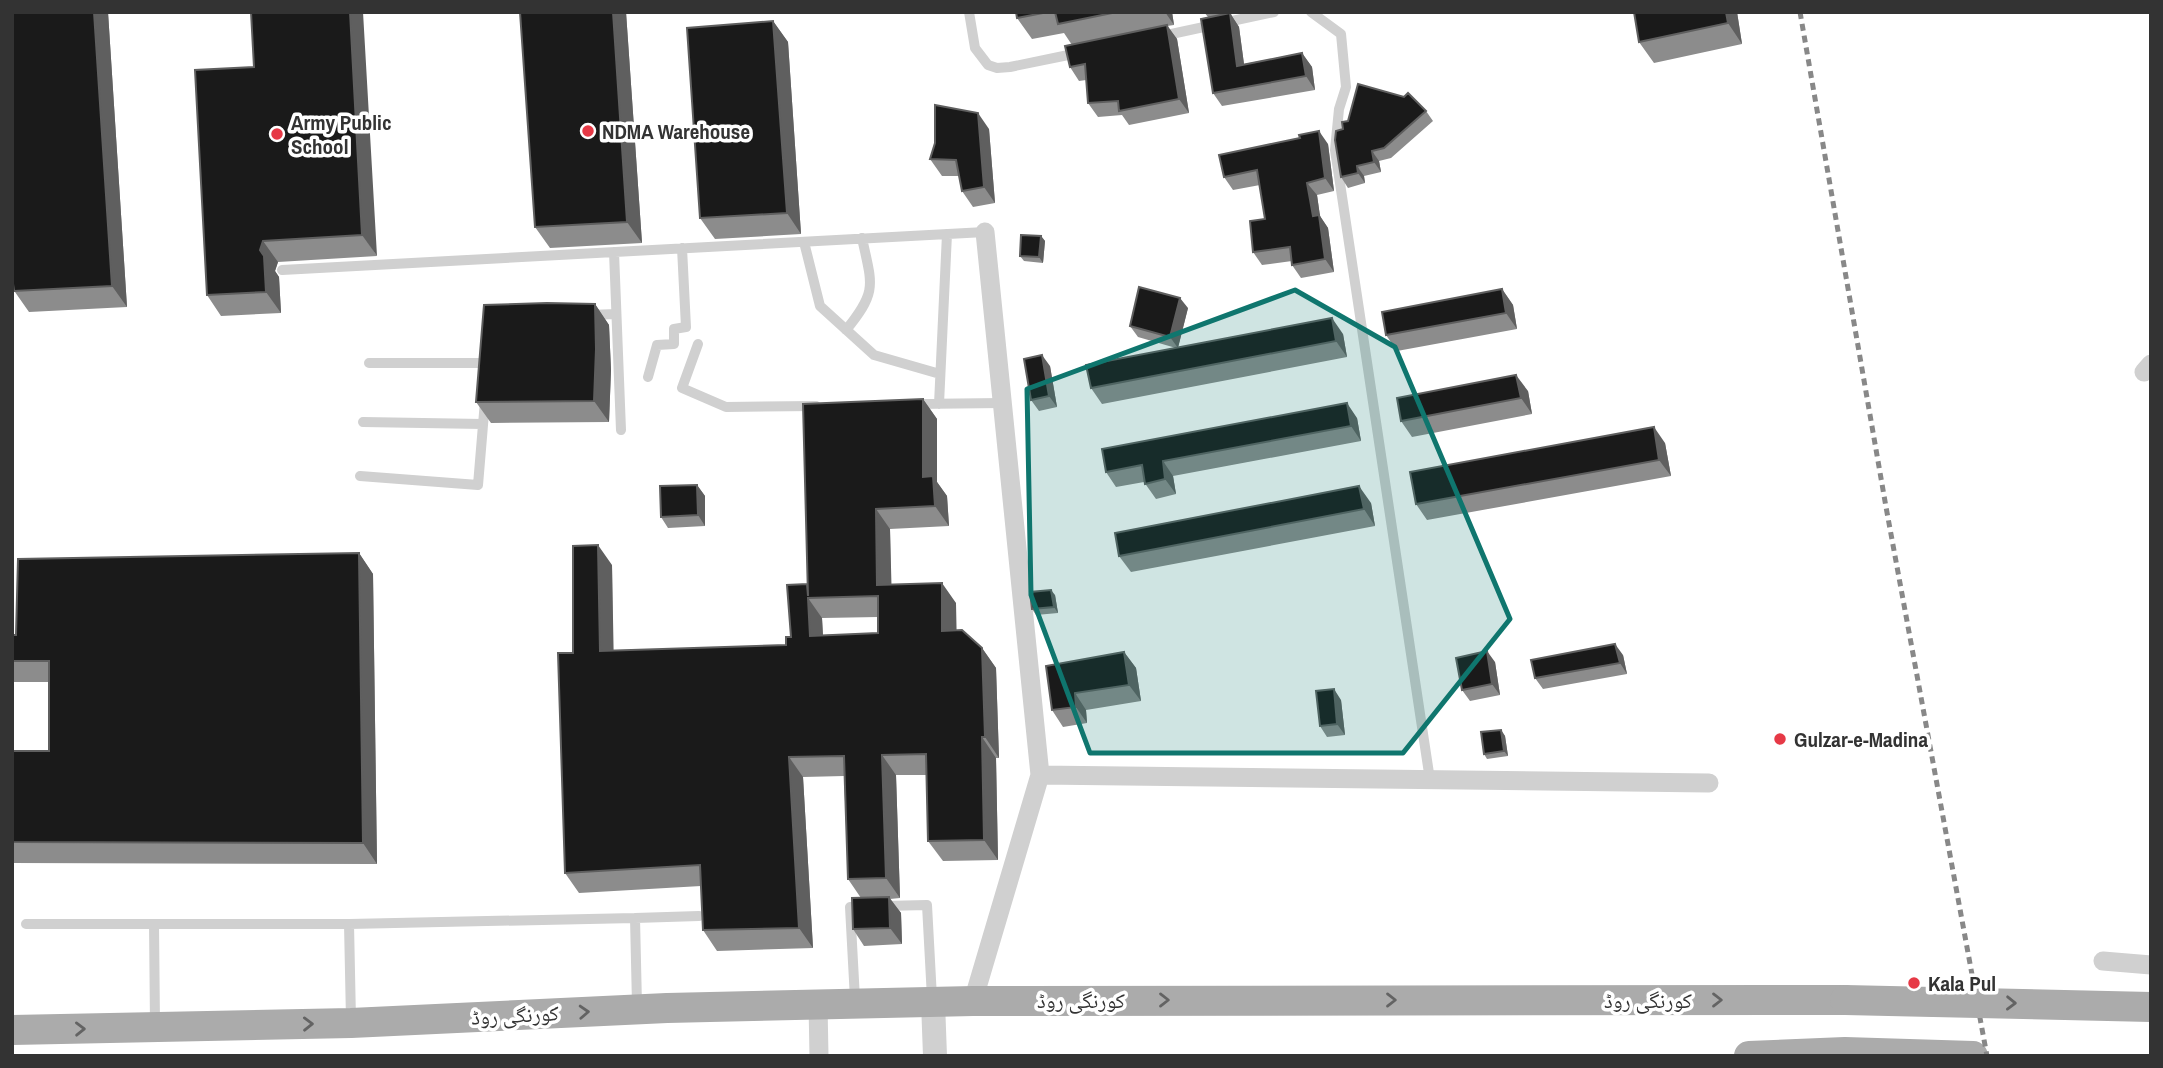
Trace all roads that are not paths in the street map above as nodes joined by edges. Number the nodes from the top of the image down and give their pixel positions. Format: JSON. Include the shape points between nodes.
{"nodes":[{"id":1,"x":969,"y":12,"type":"edge"},
{"id":2,"x":1274,"y":12,"type":"edge"},
{"id":3,"x":1311,"y":12,"type":"edge"},
{"id":4,"x":1147,"y":39,"type":"edge"},
{"id":5,"x":1092,"y":50,"type":"edge"},
{"id":6,"x":985,"y":232,"type":"joint"},
{"id":7,"x":947,"y":234,"type":"junction"},
{"id":8,"x":862,"y":238,"type":"junction"},
{"id":9,"x":804,"y":242,"type":"junction"},
{"id":10,"x":682,"y":248,"type":"junction"},
{"id":11,"x":614,"y":252,"type":"junction"},
{"id":12,"x":282,"y":270,"type":"dead end"},
{"id":13,"x":616,"y":314,"type":"junction"},
{"id":14,"x":575,"y":316,"type":"edge"},
{"id":15,"x":846,"y":330,"type":"junction"},
{"id":16,"x":698,"y":344,"type":"dead end"},
{"id":17,"x":369,"y":363,"type":"dead end"},
{"id":18,"x":940,"y":374,"type":"junction"},
{"id":19,"x":487,"y":375,"type":"edge"},
{"id":20,"x":648,"y":377,"type":"dead end"},
{"id":21,"x":486,"y":387,"type":"edge"},
{"id":22,"x":1002,"y":403,"type":"junction"},
{"id":23,"x":899,"y":404,"type":"edge"},
{"id":24,"x":939,"y":404,"type":"junction"},
{"id":25,"x":832,"y":405,"type":"edge"},
{"id":26,"x":363,"y":422,"type":"dead end"},
{"id":27,"x":483,"y":424,"type":"junction"},
{"id":28,"x":621,"y":430,"type":"dead end"},
{"id":29,"x":360,"y":476,"type":"dead end"},
{"id":30,"x":1040,"y":775,"type":"junction"},
{"id":31,"x":1430,"y":780,"type":"junction"},
{"id":32,"x":1709,"y":783,"type":"dead end"},
{"id":33,"x":699,"y":916,"type":"edge"},
{"id":34,"x":635,"y":918,"type":"junction"},
{"id":35,"x":26,"y":924,"type":"dead end"},
{"id":36,"x":154,"y":924,"type":"junction"},
{"id":37,"x":349,"y":924,"type":"junction"},
{"id":38,"x":2103,"y":961,"type":"dead end"},
{"id":39,"x":2151,"y":965,"type":"edge"},
{"id":40,"x":973,"y":1001,"type":"junction"},
{"id":41,"x":933,"y":1002,"type":"junction"},
{"id":42,"x":855,"y":1003,"type":"junction"},
{"id":43,"x":818,"y":1004,"type":"junction"},
{"id":44,"x":2151,"y":1007,"type":"edge"},
{"id":45,"x":637,"y":1009,"type":"junction"},
{"id":46,"x":351,"y":1023,"type":"junction"},
{"id":47,"x":155,"y":1028,"type":"junction"},
{"id":48,"x":12,"y":1030,"type":"edge"},
{"id":49,"x":1777,"y":1055,"type":"edge"},
{"id":50,"x":819,"y":1056,"type":"edge"},
{"id":51,"x":935,"y":1056,"type":"edge"},
{"id":52,"x":1749,"y":1056,"type":"edge"},
{"id":53,"x":1973,"y":1056,"type":"edge"}],
"edges":[{"from":1,"to":5,"type":"lane","via":[[975,48],[988,65],[997,68]]},
{"from":2,"to":4,"type":"lane"},
{"from":3,"to":31,"type":"lane","via":[[1341,34],[1346,87],[1335,150]]},
{"from":6,"to":7,"type":"lane"},
{"from":6,"to":22,"type":"street"},
{"from":7,"to":8,"type":"lane"},
{"from":7,"to":18,"type":"lane"},
{"from":8,"to":9,"type":"lane"},
{"from":8,"to":15,"type":"lane","via":[[872,283],[865,307]]},
{"from":9,"to":10,"type":"lane"},
{"from":9,"to":15,"type":"lane","via":[[820,306]]},
{"from":10,"to":11,"type":"lane"},
{"from":10,"to":20,"type":"lane","via":[[686,327],[674,329],[674,344],[657,345]]},
{"from":11,"to":12,"type":"lane"},
{"from":11,"to":13,"type":"lane"},
{"from":13,"to":14,"type":"lane"},
{"from":13,"to":28,"type":"lane"},
{"from":15,"to":18,"type":"lane","via":[[874,355]]},
{"from":16,"to":25,"type":"lane","via":[[682,388],[726,407]]},
{"from":17,"to":19,"type":"lane","via":[[489,357]]},
{"from":18,"to":24,"type":"lane"},
{"from":21,"to":27,"type":"lane"},
{"from":22,"to":24,"type":"lane"},
{"from":22,"to":30,"type":"street"},
{"from":23,"to":24,"type":"lane"},
{"from":26,"to":27,"type":"lane"},
{"from":27,"to":29,"type":"lane","via":[[478,485]]},
{"from":30,"to":31,"type":"street"},
{"from":30,"to":40,"type":"street"},
{"from":31,"to":32,"type":"street"},
{"from":33,"to":34,"type":"lane"},
{"from":34,"to":37,"type":"lane"},
{"from":34,"to":45,"type":"lane"},
{"from":35,"to":36,"type":"lane"},
{"from":36,"to":37,"type":"lane"},
{"from":36,"to":47,"type":"lane"},
{"from":37,"to":46,"type":"lane"},
{"from":38,"to":39,"type":"street"},
{"from":40,"to":41,"type":"main road","name":"کورنگی روڈ"},
{"from":40,"to":44,"type":"main road","name":"کورنگی روڈ","one_way":true,"bridge":true,"via":[[1844,1000]]},
{"from":41,"to":42,"type":"main road","name":"کورنگی روڈ"},
{"from":41,"to":42,"type":"lane","via":[[927,905],[850,907]]},
{"from":41,"to":51,"type":"street"},
{"from":42,"to":43,"type":"main road","name":"کورنگی روڈ"},
{"from":43,"to":45,"type":"main road","name":"کورنگی روڈ"},
{"from":43,"to":50,"type":"street"},
{"from":46,"to":45,"type":"main road","name":"کورنگی روڈ","one_way":true},
{"from":47,"to":46,"type":"main road","name":"کورنگی روڈ","one_way":true},
{"from":48,"to":47,"type":"main road","name":"کورنگی روڈ","one_way":true},
{"from":49,"to":52,"type":"main road"},
{"from":49,"to":53,"type":"main road"}]}
